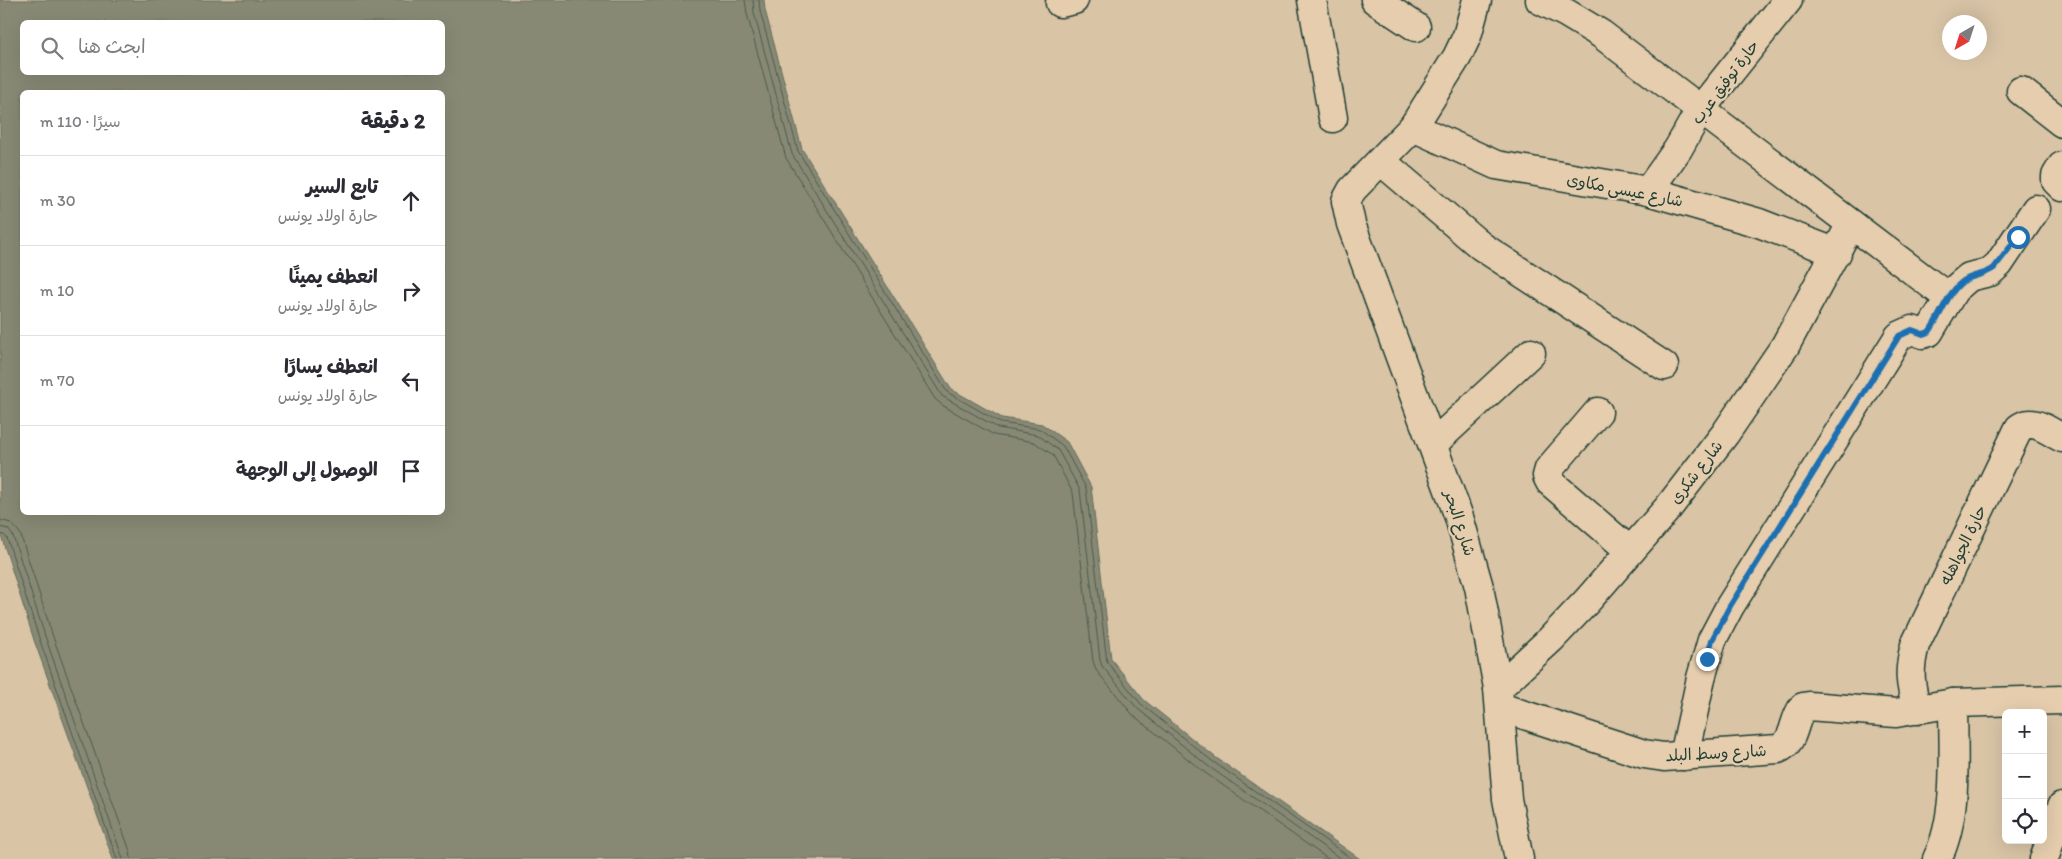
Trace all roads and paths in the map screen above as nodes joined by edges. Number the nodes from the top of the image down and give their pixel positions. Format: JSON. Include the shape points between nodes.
{"nodes":[{"id":1,"x":1312,"y":0,"type":"edge"},
{"id":2,"x":1375,"y":0,"type":"edge"},
{"id":3,"x":1477,"y":0,"type":"edge"},
{"id":4,"x":1540,"y":0,"type":"edge"},
{"id":5,"x":1788,"y":0,"type":"edge"},
{"id":6,"x":1416,"y":27,"type":"dead end"},
{"id":7,"x":2021,"y":91,"type":"dead end"},
{"id":8,"x":1700,"y":110,"type":"junction"},
{"id":9,"x":1333,"y":118,"type":"dead end"},
{"id":10,"x":2062,"y":123,"type":"edge"},
{"id":11,"x":1414,"y":128,"type":"junction"},
{"id":12,"x":1381,"y":161,"type":"junction"},
{"id":13,"x":2062,"y":166,"type":"edge"},
{"id":14,"x":2062,"y":188,"type":"edge"},
{"id":15,"x":1648,"y":191,"type":"junction"},
{"id":16,"x":2036,"y":209,"type":"dead end"},
{"id":17,"x":1852,"y":224,"type":"junction"},
{"id":18,"x":1837,"y":253,"type":"junction"},
{"id":19,"x":1950,"y":298,"type":"junction"},
{"id":20,"x":1531,"y":353,"type":"dead end"},
{"id":21,"x":1664,"y":366,"type":"dead end"},
{"id":22,"x":1598,"y":412,"type":"dead end"},
{"id":23,"x":2062,"y":438,"type":"edge"},
{"id":24,"x":1433,"y":444,"type":"junction"},
{"id":25,"x":1630,"y":551,"type":"junction"},
{"id":26,"x":1499,"y":697,"type":"junction"},
{"id":27,"x":2062,"y":700,"type":"edge"},
{"id":28,"x":1954,"y":703,"type":"junction"},
{"id":29,"x":1917,"y":710,"type":"junction"},
{"id":30,"x":1684,"y":756,"type":"junction"},
{"id":31,"x":2062,"y":806,"type":"edge"},
{"id":32,"x":1519,"y":859,"type":"edge"},
{"id":33,"x":1937,"y":859,"type":"edge"},
{"id":34,"x":2044,"y":859,"type":"edge"}],
"edges":[{"from":1,"to":9,"type":"street"},
{"from":2,"to":6,"type":"street"},
{"from":3,"to":11,"type":"street","via":[[1457,57]]},
{"from":4,"to":8,"type":"street","via":[[1601,34]]},
{"from":5,"to":8,"type":"street","name":"حارة توفيق عرب"},
{"from":7,"to":10,"type":"street"},
{"from":8,"to":15,"type":"street","name":"حارة توفيق عرب","via":[[1678,149]]},
{"from":8,"to":17,"type":"street"},
{"from":11,"to":12,"type":"street"},
{"from":11,"to":15,"type":"street","name":"شارع عيسى مكاوى","via":[[1496,165]]},
{"from":12,"to":21,"type":"street","via":[[1481,246]]},
{"from":12,"to":24,"type":"street","name":"شارع البحر","via":[[1352,190],[1346,201],[1351,224]]},
{"from":13,"to":14,"type":"street","via":[[2056,176]]},
{"from":15,"to":18,"type":"street","name":"شارع عيسى مكاوى","via":[[1759,222]]},
{"from":16,"to":19,"type":"street","via":[[1999,264],[1990,272],[1961,282]]},
{"from":17,"to":18,"type":"street","name":"شارع شكرى"},
{"from":17,"to":19,"type":"street"},
{"from":18,"to":25,"type":"street","name":"شارع شكرى","via":[[1759,386],[1668,508]]},
{"from":19,"to":30,"type":"street","via":[[1929,332],[1923,334],[1912,330],[1899,336],[1730,606],[1709,650]]},
{"from":20,"to":24,"type":"street"},
{"from":22,"to":25,"type":"street","via":[[1549,469],[1547,476]]},
{"from":23,"to":29,"type":"street","name":"حارة الجواهله","via":[[2032,423],[2019,428],[1915,645],[1910,665],[1910,686]]},
{"from":24,"to":26,"type":"street","name":"شارع البحر","via":[[1479,587]]},
{"from":25,"to":26,"type":"street","name":"شارع شكرى"},
{"from":26,"to":30,"type":"street","name":"شارع وسط البلد","via":[[1644,754]]},
{"from":26,"to":32,"type":"street","name":"شارع البحر","via":[[1507,799]]},
{"from":27,"to":28,"type":"street","name":"شارع وسط البلد"},
{"from":28,"to":29,"type":"street","name":"شارع وسط البلد"},
{"from":28,"to":33,"type":"street","via":[[1951,811],[1948,832]]},
{"from":29,"to":30,"type":"street","name":"شارع وسط البلد","via":[[1896,713],[1803,707],[1790,740],[1778,749]]},
{"from":31,"to":34,"type":"street"}]}
